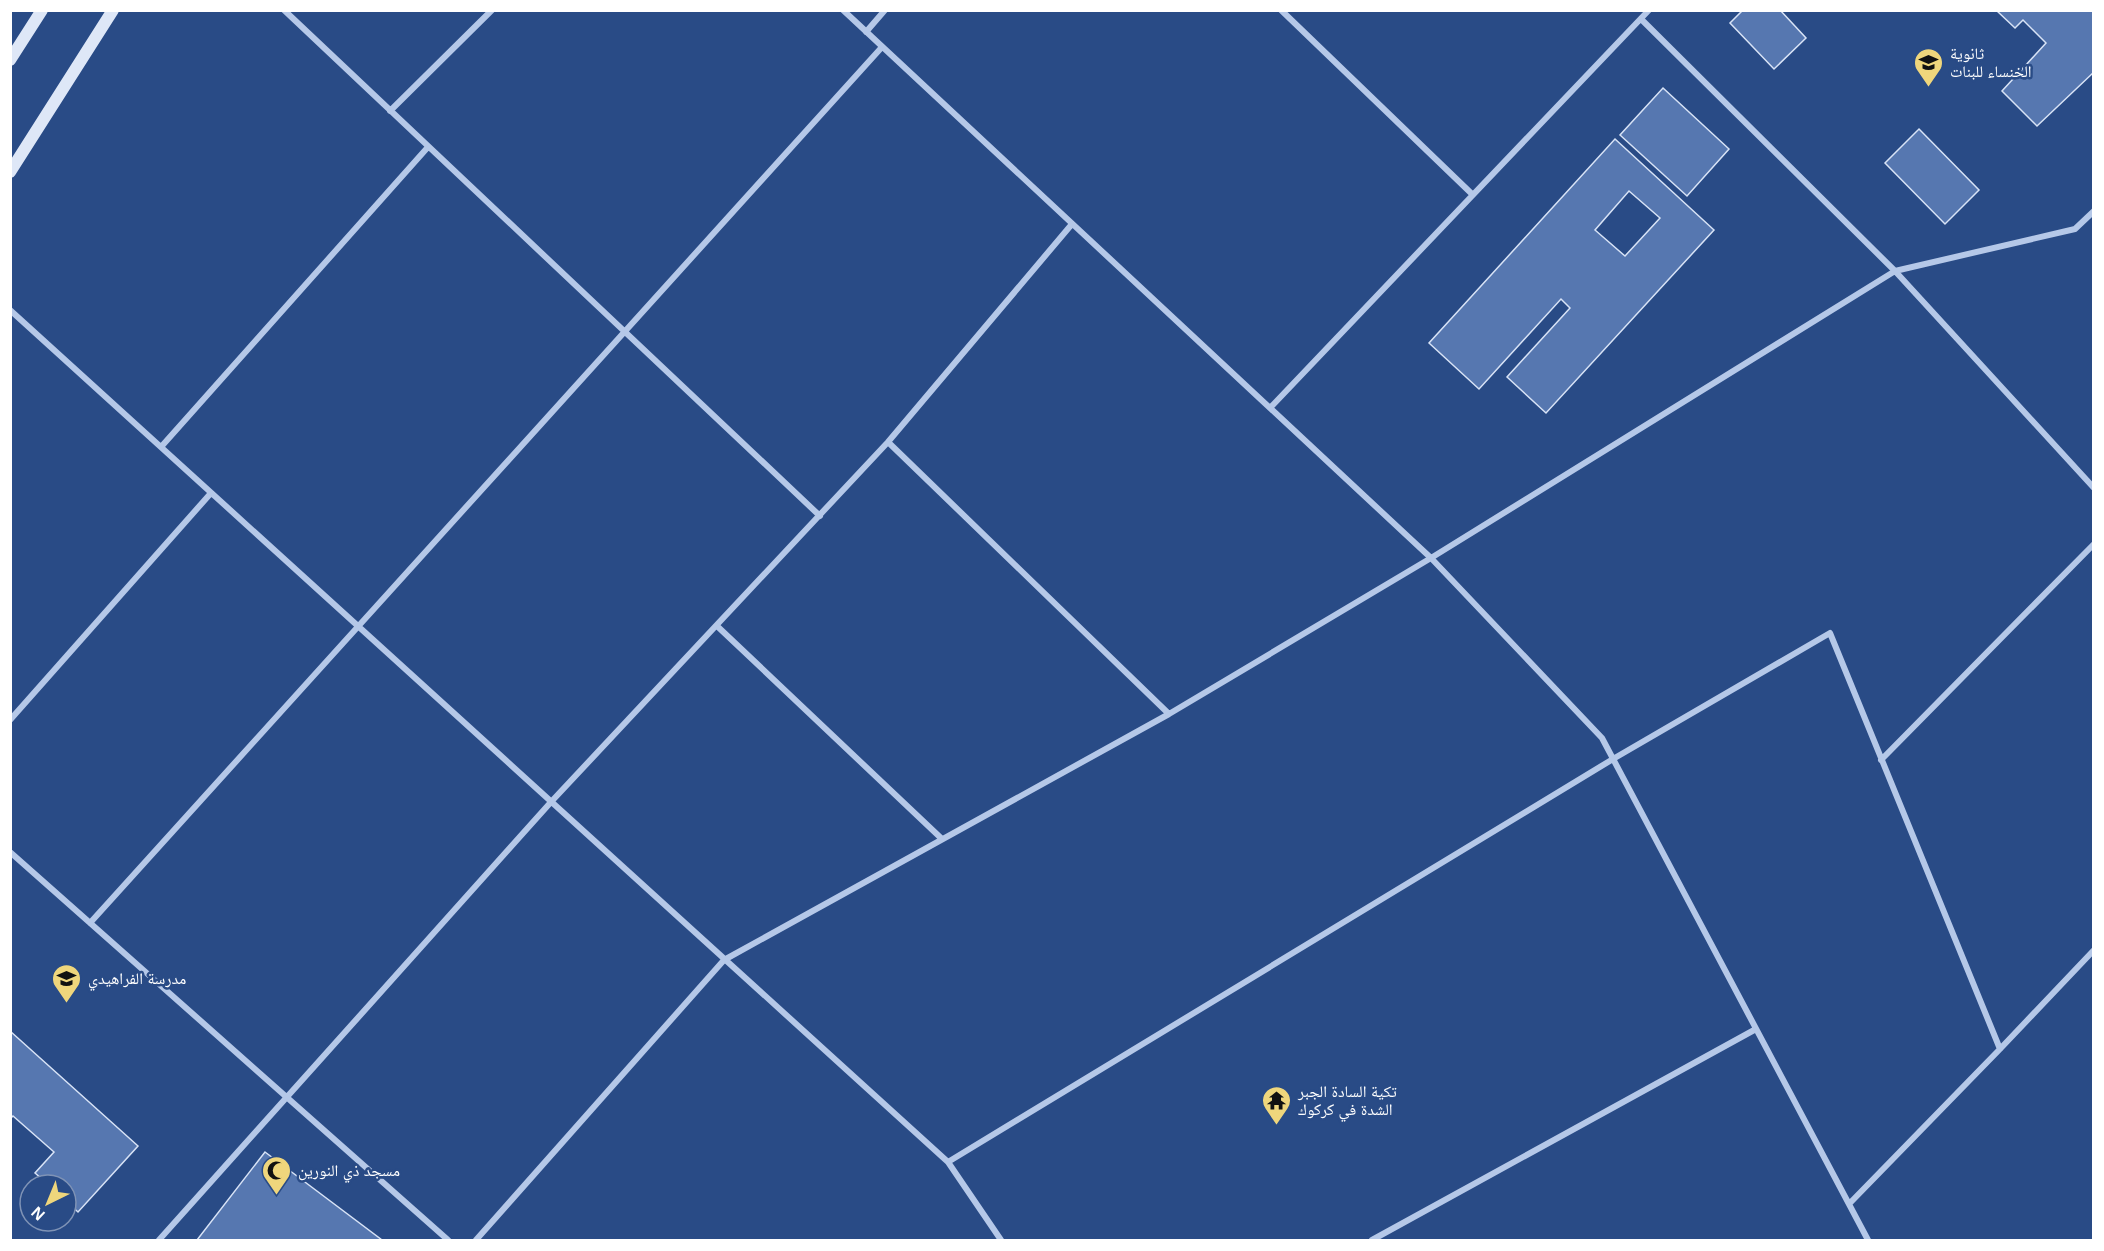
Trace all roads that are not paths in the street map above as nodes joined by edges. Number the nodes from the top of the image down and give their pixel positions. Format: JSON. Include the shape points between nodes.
{"nodes":[{"id":1,"x":42,"y":10,"type":"edge"},
{"id":2,"x":113,"y":10,"type":"edge"},
{"id":3,"x":284,"y":10,"type":"edge"},
{"id":4,"x":492,"y":10,"type":"edge"},
{"id":5,"x":843,"y":10,"type":"edge"},
{"id":6,"x":885,"y":10,"type":"edge"},
{"id":7,"x":1281,"y":10,"type":"edge"},
{"id":8,"x":1649,"y":10,"type":"edge"},
{"id":9,"x":1641,"y":19,"type":"junction"},
{"id":10,"x":866,"y":32,"type":"junction"},
{"id":11,"x":882,"y":47,"type":"junction"},
{"id":12,"x":10,"y":60,"type":"edge"},
{"id":13,"x":390,"y":111,"type":"junction"},
{"id":14,"x":428,"y":147,"type":"junction"},
{"id":15,"x":10,"y":172,"type":"edge"},
{"id":16,"x":1473,"y":195,"type":"junction"},
{"id":17,"x":2094,"y":211,"type":"edge"},
{"id":18,"x":1072,"y":224,"type":"junction"},
{"id":19,"x":1895,"y":271,"type":"junction"},
{"id":20,"x":10,"y":310,"type":"edge"},
{"id":21,"x":624,"y":331,"type":"junction"},
{"id":22,"x":1270,"y":408,"type":"junction"},
{"id":23,"x":888,"y":442,"type":"junction"},
{"id":24,"x":161,"y":447,"type":"junction"},
{"id":25,"x":2094,"y":488,"type":"edge"},
{"id":26,"x":211,"y":493,"type":"junction"},
{"id":27,"x":820,"y":516,"type":"junction"},
{"id":28,"x":2094,"y":544,"type":"edge"},
{"id":29,"x":1431,"y":558,"type":"junction"},
{"id":30,"x":717,"y":626,"type":"junction"},
{"id":31,"x":358,"y":627,"type":"junction"},
{"id":32,"x":1168,"y":714,"type":"junction"},
{"id":33,"x":10,"y":720,"type":"edge"},
{"id":34,"x":1613,"y":759,"type":"junction"},
{"id":35,"x":1881,"y":760,"type":"junction"},
{"id":36,"x":552,"y":802,"type":"junction"},
{"id":37,"x":942,"y":839,"type":"junction"},
{"id":38,"x":10,"y":852,"type":"edge"},
{"id":39,"x":90,"y":923,"type":"junction"},
{"id":40,"x":2094,"y":950,"type":"edge"},
{"id":41,"x":724,"y":960,"type":"junction"},
{"id":42,"x":1756,"y":1029,"type":"junction"},
{"id":43,"x":2000,"y":1049,"type":"junction"},
{"id":44,"x":286,"y":1098,"type":"junction"},
{"id":45,"x":948,"y":1162,"type":"junction"},
{"id":46,"x":1849,"y":1204,"type":"junction"},
{"id":47,"x":1864,"y":1239,"type":"edge"},
{"id":48,"x":159,"y":1240,"type":"edge"},
{"id":49,"x":448,"y":1240,"type":"edge"},
{"id":50,"x":476,"y":1240,"type":"edge"},
{"id":51,"x":1001,"y":1240,"type":"edge"},
{"id":52,"x":1372,"y":1240,"type":"edge"}],
"edges":[{"from":1,"to":12,"type":"main road"},
{"from":2,"to":15,"type":"main road"},
{"from":3,"to":13,"type":"street"},
{"from":4,"to":13,"type":"street"},
{"from":5,"to":10,"type":"street"},
{"from":6,"to":10,"type":"street"},
{"from":7,"to":16,"type":"street"},
{"from":8,"to":9,"type":"street"},
{"from":9,"to":16,"type":"street"},
{"from":9,"to":19,"type":"street"},
{"from":10,"to":11,"type":"street"},
{"from":11,"to":18,"type":"street"},
{"from":11,"to":21,"type":"street"},
{"from":13,"to":14,"type":"street"},
{"from":14,"to":21,"type":"street"},
{"from":14,"to":24,"type":"street"},
{"from":16,"to":22,"type":"street"},
{"from":17,"to":19,"type":"street","via":[[2075,229]]},
{"from":18,"to":22,"type":"street"},
{"from":18,"to":23,"type":"street"},
{"from":19,"to":25,"type":"street"},
{"from":19,"to":29,"type":"street"},
{"from":20,"to":24,"type":"street"},
{"from":21,"to":27,"type":"street"},
{"from":21,"to":31,"type":"street"},
{"from":22,"to":29,"type":"street"},
{"from":23,"to":27,"type":"street"},
{"from":23,"to":32,"type":"street"},
{"from":24,"to":26,"type":"street"},
{"from":26,"to":31,"type":"street"},
{"from":26,"to":33,"type":"street"},
{"from":27,"to":30,"type":"street"},
{"from":28,"to":35,"type":"street"},
{"from":29,"to":32,"type":"street"},
{"from":29,"to":34,"type":"street","via":[[1602,738]]},
{"from":30,"to":36,"type":"street"},
{"from":30,"to":37,"type":"street"},
{"from":31,"to":36,"type":"street"},
{"from":31,"to":39,"type":"street"},
{"from":32,"to":37,"type":"street"},
{"from":34,"to":35,"type":"street","via":[[1830,633]]},
{"from":34,"to":42,"type":"street"},
{"from":34,"to":45,"type":"street"},
{"from":35,"to":43,"type":"street"},
{"from":36,"to":41,"type":"street"},
{"from":36,"to":44,"type":"street"},
{"from":37,"to":41,"type":"street"},
{"from":38,"to":39,"type":"street"},
{"from":39,"to":44,"type":"street"},
{"from":40,"to":43,"type":"street"},
{"from":41,"to":45,"type":"street"},
{"from":41,"to":50,"type":"street"},
{"from":42,"to":46,"type":"street"},
{"from":42,"to":52,"type":"street"},
{"from":43,"to":46,"type":"street"},
{"from":44,"to":48,"type":"street"},
{"from":44,"to":49,"type":"street"},
{"from":45,"to":51,"type":"street"},
{"from":46,"to":47,"type":"street"}]}
